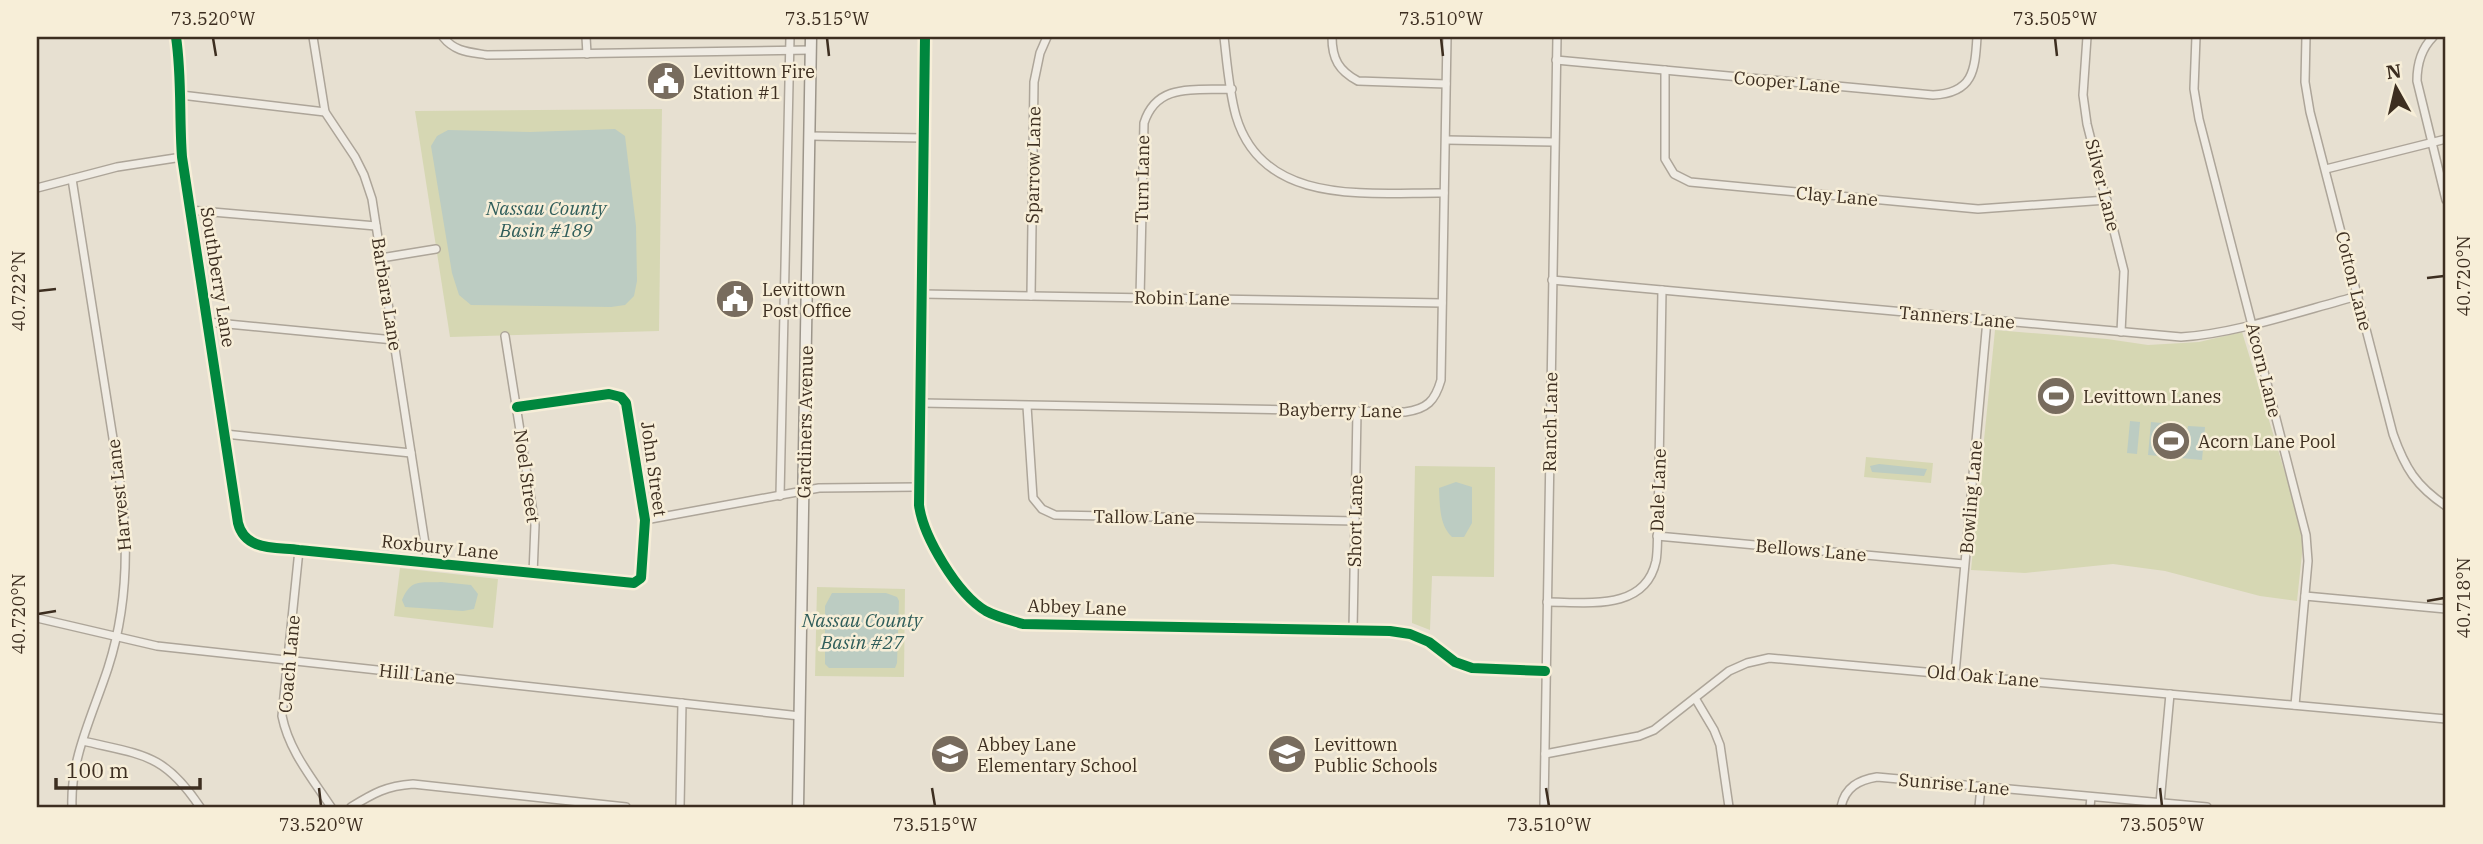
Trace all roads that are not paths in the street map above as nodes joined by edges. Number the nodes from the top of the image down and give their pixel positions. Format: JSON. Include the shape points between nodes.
{"nodes":[{"id":1,"x":176,"y":37,"type":"edge"},
{"id":2,"x":313,"y":37,"type":"edge"},
{"id":3,"x":443,"y":37,"type":"edge"},
{"id":4,"x":586,"y":37,"type":"edge"},
{"id":5,"x":790,"y":37,"type":"edge"},
{"id":6,"x":811,"y":37,"type":"edge"},
{"id":7,"x":925,"y":37,"type":"edge"},
{"id":8,"x":1047,"y":37,"type":"edge"},
{"id":9,"x":1224,"y":37,"type":"edge"},
{"id":10,"x":1332,"y":37,"type":"edge"},
{"id":11,"x":1447,"y":37,"type":"edge"},
{"id":12,"x":1556,"y":37,"type":"edge"},
{"id":13,"x":1977,"y":37,"type":"edge"},
{"id":14,"x":2087,"y":37,"type":"edge"},
{"id":15,"x":2196,"y":37,"type":"edge"},
{"id":16,"x":2306,"y":37,"type":"edge"},
{"id":17,"x":2434,"y":37,"type":"edge"},
{"id":18,"x":811,"y":50,"type":"junction"},
{"id":19,"x":789,"y":51,"type":"junction"},
{"id":20,"x":587,"y":54,"type":"junction"},
{"id":21,"x":1556,"y":60,"type":"junction"},
{"id":22,"x":1665,"y":71,"type":"junction"},
{"id":23,"x":1446,"y":84,"type":"junction"},
{"id":24,"x":1232,"y":89,"type":"junction"},
{"id":25,"x":181,"y":95,"type":"junction"},
{"id":26,"x":325,"y":112,"type":"junction"},
{"id":27,"x":810,"y":136,"type":"junction"},
{"id":28,"x":923,"y":138,"type":"junction"},
{"id":29,"x":2446,"y":139,"type":"edge"},
{"id":30,"x":1446,"y":140,"type":"junction"},
{"id":31,"x":1554,"y":142,"type":"junction"},
{"id":32,"x":2432,"y":142,"type":"junction"},
{"id":33,"x":182,"y":157,"type":"junction"},
{"id":34,"x":2326,"y":169,"type":"junction"},
{"id":35,"x":72,"y":179,"type":"junction"},
{"id":36,"x":37,"y":188,"type":"edge"},
{"id":37,"x":1444,"y":193,"type":"junction"},
{"id":38,"x":2107,"y":200,"type":"junction"},
{"id":39,"x":2446,"y":200,"type":"edge"},
{"id":40,"x":189,"y":210,"type":"junction"},
{"id":41,"x":376,"y":226,"type":"junction"},
{"id":42,"x":436,"y":249,"type":"dead end"},
{"id":43,"x":381,"y":258,"type":"junction"},
{"id":44,"x":1552,"y":280,"type":"junction"},
{"id":45,"x":1662,"y":290,"type":"junction"},
{"id":46,"x":922,"y":294,"type":"junction"},
{"id":47,"x":1031,"y":296,"type":"junction"},
{"id":48,"x":2358,"y":296,"type":"junction"},
{"id":49,"x":1140,"y":298,"type":"junction"},
{"id":50,"x":1442,"y":303,"type":"junction"},
{"id":51,"x":1987,"y":320,"type":"junction"},
{"id":52,"x":207,"y":323,"type":"junction"},
{"id":53,"x":2252,"y":323,"type":"junction"},
{"id":54,"x":2121,"y":332,"type":"junction"},
{"id":55,"x":505,"y":336,"type":"dead end"},
{"id":56,"x":394,"y":340,"type":"junction"},
{"id":57,"x":921,"y":403,"type":"junction"},
{"id":58,"x":1027,"y":406,"type":"junction"},
{"id":59,"x":517,"y":407,"type":"junction"},
{"id":60,"x":1357,"y":411,"type":"junction"},
{"id":61,"x":225,"y":434,"type":"junction"},
{"id":62,"x":411,"y":453,"type":"junction"},
{"id":63,"x":918,"y":487,"type":"junction"},
{"id":64,"x":804,"y":491,"type":"junction"},
{"id":65,"x":780,"y":496,"type":"junction"},
{"id":66,"x":2446,"y":506,"type":"edge"},
{"id":67,"x":645,"y":520,"type":"junction"},
{"id":68,"x":1355,"y":521,"type":"junction"},
{"id":69,"x":238,"y":523,"type":"joint"},
{"id":70,"x":1657,"y":536,"type":"junction"},
{"id":71,"x":299,"y":550,"type":"junction"},
{"id":72,"x":428,"y":563,"type":"junction"},
{"id":73,"x":1964,"y":564,"type":"junction"},
{"id":74,"x":642,"y":569,"type":"joint"},
{"id":75,"x":533,"y":574,"type":"junction"},
{"id":76,"x":2305,"y":596,"type":"junction"},
{"id":77,"x":1547,"y":602,"type":"junction"},
{"id":78,"x":2446,"y":609,"type":"edge"},
{"id":79,"x":37,"y":618,"type":"edge"},
{"id":80,"x":1353,"y":630,"type":"junction"},
{"id":81,"x":116,"y":636,"type":"junction"},
{"id":82,"x":288,"y":660,"type":"junction"},
{"id":83,"x":1545,"y":671,"type":"junction"},
{"id":84,"x":1955,"y":674,"type":"junction"},
{"id":85,"x":2170,"y":694,"type":"junction"},
{"id":86,"x":1695,"y":698,"type":"junction"},
{"id":87,"x":682,"y":703,"type":"junction"},
{"id":88,"x":2295,"y":705,"type":"junction"},
{"id":89,"x":800,"y":716,"type":"junction"},
{"id":90,"x":2446,"y":719,"type":"edge"},
{"id":91,"x":83,"y":741,"type":"junction"},
{"id":92,"x":1545,"y":754,"type":"junction"},
{"id":93,"x":1981,"y":787,"type":"junction"},
{"id":94,"x":2091,"y":797,"type":"junction"},
{"id":95,"x":2160,"y":803,"type":"junction"},
{"id":96,"x":72,"y":807,"type":"edge"},
{"id":97,"x":200,"y":807,"type":"edge"},
{"id":98,"x":331,"y":807,"type":"edge"},
{"id":99,"x":351,"y":807,"type":"edge"},
{"id":100,"x":626,"y":807,"type":"edge"},
{"id":101,"x":680,"y":807,"type":"edge"},
{"id":102,"x":798,"y":807,"type":"edge"},
{"id":103,"x":1544,"y":807,"type":"edge"},
{"id":104,"x":1729,"y":807,"type":"edge"},
{"id":105,"x":1841,"y":807,"type":"edge"},
{"id":106,"x":1979,"y":807,"type":"edge"},
{"id":107,"x":2090,"y":807,"type":"edge"},
{"id":108,"x":2207,"y":807,"type":"edge"}],
"edges":[{"from":1,"to":25,"type":"street","name":"Southberry Lane"},
{"from":2,"to":26,"type":"street","name":"Barbara Lane"},
{"from":3,"to":20,"type":"street","via":[[458,50],[487,55]]},
{"from":4,"to":20,"type":"street"},
{"from":5,"to":19,"type":"street","name":"Gardiners Avenue"},
{"from":6,"to":18,"type":"main road","name":"Gardiners Avenue"},
{"from":7,"to":28,"type":"street","name":"Abbey Lane"},
{"from":8,"to":47,"type":"street","name":"Sparrow Lane","via":[[1034,82]]},
{"from":9,"to":24,"type":"street"},
{"from":10,"to":23,"type":"street","via":[[1336,63],[1345,75],[1358,81]]},
{"from":11,"to":23,"type":"street","name":"Bayberry Lane"},
{"from":12,"to":21,"type":"street","name":"Ranch Lane"},
{"from":13,"to":22,"type":"street","name":"Cooper Lane","via":[[1971,77],[1949,94]]},
{"from":14,"to":38,"type":"street","name":"Silver Lane","via":[[2087,124]]},
{"from":15,"to":53,"type":"street","name":"Acorn Lane","via":[[2194,89],[2199,119]]},
{"from":16,"to":34,"type":"street","name":"Cotton Lane","via":[[2305,82]]},
{"from":17,"to":32,"type":"street","via":[[2417,65]]},
{"from":18,"to":19,"type":"street"},
{"from":18,"to":27,"type":"main road","name":"Gardiners Avenue"},
{"from":19,"to":20,"type":"street"},
{"from":19,"to":65,"type":"street","name":"Gardiners Avenue"},
{"from":21,"to":22,"type":"street","name":"Cooper Lane"},
{"from":21,"to":31,"type":"street","name":"Ranch Lane"},
{"from":22,"to":38,"type":"street","name":"Clay Lane","via":[[1665,159],[1674,174],[1690,182],[1978,209]]},
{"from":23,"to":30,"type":"street","name":"Bayberry Lane"},
{"from":24,"to":37,"type":"street","via":[[1235,114],[1248,143],[1291,181],[1336,191]]},
{"from":24,"to":49,"type":"street","name":"Turn Lane","via":[[1168,93],[1147,113]]},
{"from":25,"to":26,"type":"street"},
{"from":25,"to":33,"type":"street","name":"Southberry Lane"},
{"from":26,"to":41,"type":"street","name":"Barbara Lane","via":[[364,175]]},
{"from":27,"to":28,"type":"street"},
{"from":27,"to":64,"type":"main road","name":"Gardiners Avenue"},
{"from":28,"to":46,"type":"street","name":"Abbey Lane"},
{"from":29,"to":32,"type":"street"},
{"from":30,"to":31,"type":"street"},
{"from":30,"to":37,"type":"street","name":"Bayberry Lane"},
{"from":31,"to":44,"type":"street","name":"Ranch Lane"},
{"from":32,"to":34,"type":"street"},
{"from":32,"to":39,"type":"street"},
{"from":33,"to":35,"type":"street"},
{"from":33,"to":40,"type":"street","name":"Southberry Lane"},
{"from":34,"to":48,"type":"street","name":"Cotton Lane"},
{"from":35,"to":36,"type":"street"},
{"from":35,"to":81,"type":"street","name":"Harvest Lane","via":[[126,527],[126,576]]},
{"from":37,"to":50,"type":"street","name":"Bayberry Lane"},
{"from":38,"to":54,"type":"street","name":"Silver Lane","via":[[2124,271]]},
{"from":40,"to":41,"type":"street"},
{"from":40,"to":52,"type":"street","name":"Southberry Lane"},
{"from":41,"to":43,"type":"street","name":"Barbara Lane"},
{"from":42,"to":43,"type":"street"},
{"from":43,"to":56,"type":"street","name":"Barbara Lane"},
{"from":44,"to":45,"type":"street","name":"Tanners Lane"},
{"from":44,"to":77,"type":"street","name":"Ranch Lane"},
{"from":45,"to":51,"type":"street","name":"Tanners Lane"},
{"from":45,"to":70,"type":"street","name":"Dale Lane"},
{"from":46,"to":47,"type":"street","name":"Robin Lane"},
{"from":46,"to":57,"type":"street","name":"Abbey Lane"},
{"from":47,"to":49,"type":"street","name":"Robin Lane"},
{"from":48,"to":53,"type":"street","name":"Tanners Lane"},
{"from":48,"to":66,"type":"street","name":"Cotton Lane","via":[[2403,463],[2429,495]]},
{"from":49,"to":50,"type":"street","name":"Robin Lane"},
{"from":50,"to":60,"type":"street","name":"Bayberry Lane","via":[[1441,380],[1430,404],[1405,412]]},
{"from":51,"to":54,"type":"street","name":"Tanners Lane"},
{"from":51,"to":73,"type":"street","name":"Bowling Lane"},
{"from":52,"to":56,"type":"street"},
{"from":52,"to":61,"type":"street","name":"Southberry Lane"},
{"from":53,"to":54,"type":"street","name":"Tanners Lane","via":[[2197,336]]},
{"from":53,"to":76,"type":"street","name":"Acorn Lane","via":[[2305,535]]},
{"from":55,"to":59,"type":"street","name":"Noel Street"},
{"from":56,"to":62,"type":"street","name":"Barbara Lane"},
{"from":57,"to":58,"type":"street","name":"Bayberry Lane"},
{"from":57,"to":63,"type":"street","name":"Abbey Lane"},
{"from":58,"to":60,"type":"street","name":"Bayberry Lane"},
{"from":58,"to":68,"type":"street","name":"Tallow Lane","via":[[1033,498],[1055,515]]},
{"from":59,"to":67,"type":"street","name":"John Street","via":[[609,394],[621,397],[629,415]]},
{"from":59,"to":75,"type":"street","name":"Noel Street","via":[[535,525]]},
{"from":60,"to":68,"type":"street","name":"Short Lane"},
{"from":61,"to":62,"type":"street"},
{"from":61,"to":69,"type":"street","name":"Southberry Lane"},
{"from":62,"to":72,"type":"street","name":"Barbara Lane"},
{"from":63,"to":64,"type":"street"},
{"from":63,"to":80,"type":"street","name":"Abbey Lane","via":[[921,523],[931,545],[973,600],[1000,617],[1046,625]]},
{"from":64,"to":65,"type":"street"},
{"from":64,"to":89,"type":"main road","name":"Gardiners Avenue"},
{"from":65,"to":67,"type":"street"},
{"from":67,"to":74,"type":"street","name":"John Street"},
{"from":68,"to":80,"type":"street","name":"Short Lane"},
{"from":69,"to":71,"type":"street","name":"Roxbury Lane","via":[[246,540],[257,545]]},
{"from":70,"to":73,"type":"street","name":"Bellows Lane"},
{"from":70,"to":77,"type":"street","name":"Dale Lane","via":[[1652,571],[1629,596],[1606,603]]},
{"from":71,"to":72,"type":"street","name":"Roxbury Lane"},
{"from":71,"to":82,"type":"street","name":"Coach Lane"},
{"from":72,"to":75,"type":"street","name":"Roxbury Lane"},
{"from":73,"to":84,"type":"street","name":"Bowling Lane"},
{"from":74,"to":75,"type":"street","name":"Roxbury Lane","via":[[641,578],[624,584]]},
{"from":76,"to":78,"type":"street"},
{"from":76,"to":88,"type":"street","name":"Acorn Lane"},
{"from":77,"to":83,"type":"street","name":"Ranch Lane"},
{"from":79,"to":81,"type":"street","name":"Hill Lane"},
{"from":80,"to":83,"type":"street","name":"Abbey Lane","via":[[1410,634],[1472,668]]},
{"from":81,"to":82,"type":"street","name":"Hill Lane","via":[[157,646]]},
{"from":81,"to":91,"type":"street","name":"Harvest Lane"},
{"from":82,"to":87,"type":"street","name":"Hill Lane"},
{"from":82,"to":98,"type":"street","name":"Coach Lane","via":[[282,716],[286,735]]},
{"from":83,"to":92,"type":"street","name":"Ranch Lane"},
{"from":84,"to":85,"type":"street","name":"Old Oak Lane"},
{"from":84,"to":86,"type":"street","name":"Old Oak Lane","via":[[1769,659],[1728,671]]},
{"from":85,"to":88,"type":"street","name":"Old Oak Lane"},
{"from":85,"to":95,"type":"street"},
{"from":86,"to":92,"type":"street","name":"Old Oak Lane","via":[[1639,736]]},
{"from":86,"to":104,"type":"street","via":[[1720,745]]},
{"from":87,"to":89,"type":"street","name":"Hill Lane"},
{"from":87,"to":101,"type":"street"},
{"from":88,"to":90,"type":"street","name":"Old Oak Lane"},
{"from":89,"to":102,"type":"main road","name":"Gardiners Avenue"},
{"from":91,"to":96,"type":"street","name":"Harvest Lane","via":[[75,767]]},
{"from":91,"to":97,"type":"street","via":[[163,765]]},
{"from":92,"to":103,"type":"street","name":"Ranch Lane"},
{"from":93,"to":94,"type":"street","name":"Sunrise Lane"},
{"from":93,"to":105,"type":"street","name":"Sunrise Lane","via":[[1877,777],[1848,790]]},
{"from":93,"to":106,"type":"street"},
{"from":94,"to":95,"type":"street","name":"Sunrise Lane"},
{"from":94,"to":107,"type":"street"},
{"from":95,"to":108,"type":"street","name":"Sunrise Lane"},
{"from":99,"to":100,"type":"street","via":[[380,790],[413,784]]}]}
